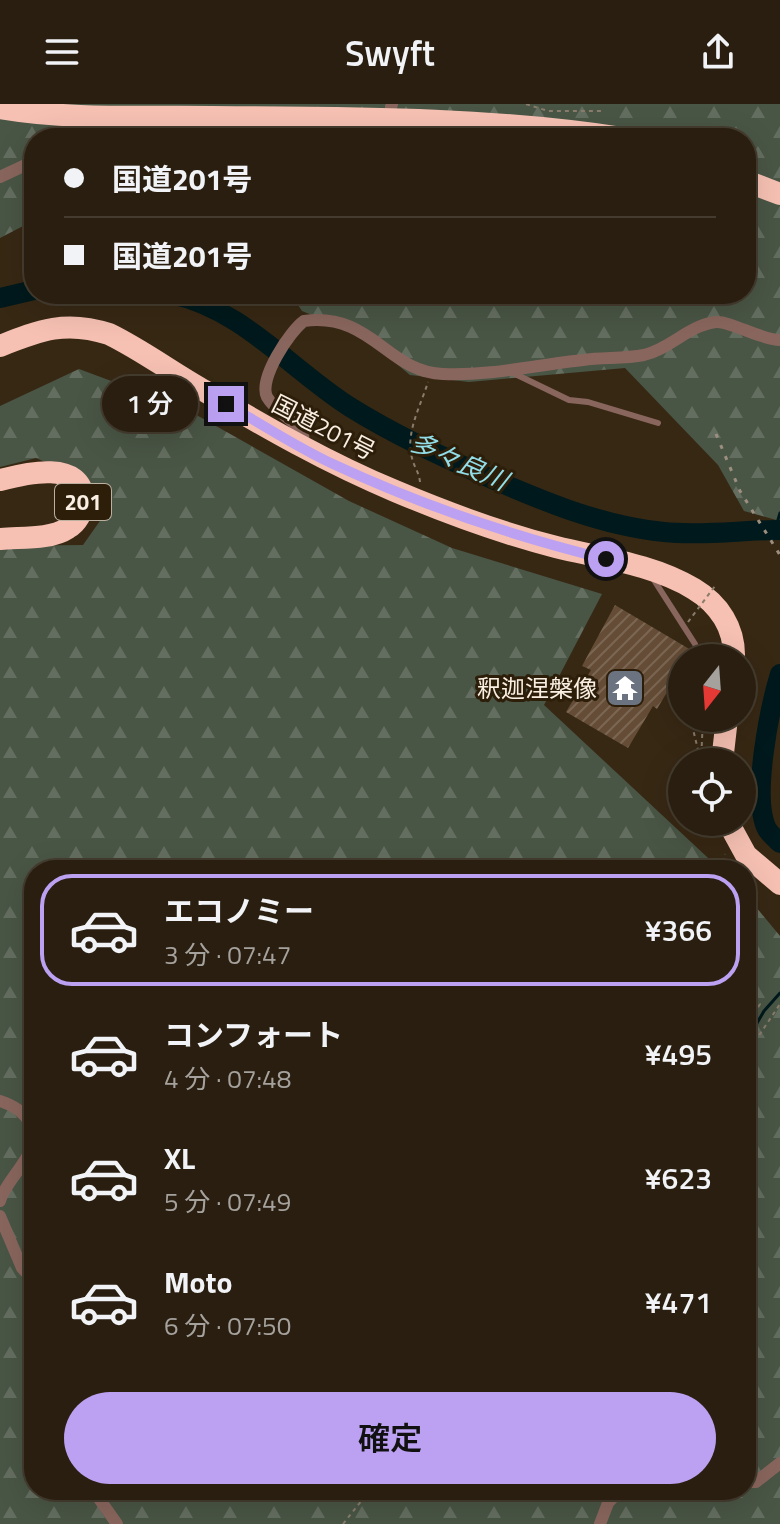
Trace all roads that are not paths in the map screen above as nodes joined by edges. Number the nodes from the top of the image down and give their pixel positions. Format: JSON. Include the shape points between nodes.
{"nodes":[{"id":1,"x":0,"y":108,"type":"edge"},
{"id":2,"x":0,"y":123,"type":"edge"},
{"id":3,"x":126,"y":123,"type":"junction"},
{"id":4,"x":271,"y":128,"type":"edge"},
{"id":5,"x":532,"y":128,"type":"edge"},
{"id":6,"x":24,"y":166,"type":"edge"},
{"id":7,"x":756,"y":172,"type":"edge"},
{"id":8,"x":0,"y":177,"type":"edge"},
{"id":9,"x":780,"y":180,"type":"edge"},
{"id":10,"x":756,"y":185,"type":"edge"},
{"id":11,"x":780,"y":194,"type":"edge"},
{"id":12,"x":780,"y":340,"type":"edge"},
{"id":13,"x":0,"y":346,"type":"edge"},
{"id":14,"x":511,"y":372,"type":"junction"},
{"id":15,"x":658,"y":423,"type":"dead end"},
{"id":16,"x":304,"y":449,"type":"junction"},
{"id":17,"x":0,"y":480,"type":"edge"},
{"id":18,"x":0,"y":539,"type":"edge"},
{"id":19,"x":649,"y":570,"type":"junction"},
{"id":20,"x":695,"y":644,"type":"edge"},
{"id":21,"x":732,"y":644,"type":"edge"},
{"id":22,"x":736,"y":836,"type":"edge"},
{"id":23,"x":752,"y":860,"type":"edge"},
{"id":24,"x":756,"y":864,"type":"edge"},
{"id":25,"x":780,"y":884,"type":"edge"},
{"id":26,"x":0,"y":1101,"type":"edge"},
{"id":27,"x":24,"y":1114,"type":"edge"},
{"id":28,"x":24,"y":1162,"type":"edge"},
{"id":29,"x":0,"y":1201,"type":"edge"},
{"id":30,"x":0,"y":1216,"type":"edge"},
{"id":31,"x":24,"y":1270,"type":"edge"},
{"id":32,"x":780,"y":1463,"type":"edge"},
{"id":33,"x":756,"y":1482,"type":"edge"},
{"id":34,"x":100,"y":1500,"type":"edge"},
{"id":35,"x":611,"y":1500,"type":"edge"},
{"id":36,"x":117,"y":1524,"type":"edge"},
{"id":37,"x":600,"y":1524,"type":"edge"}],
"edges":[{"from":1,"to":3,"type":"highway"},
{"from":2,"to":3,"type":"highway"},
{"from":3,"to":4,"type":"highway"},
{"from":3,"to":5,"type":"highway"},
{"from":6,"to":8,"type":"street"},
{"from":7,"to":9,"type":"highway"},
{"from":10,"to":11,"type":"highway"},
{"from":12,"to":14,"type":"street","via":[[718,322],[646,354]]},
{"from":13,"to":16,"type":"highway","name":"国道201号","via":[[53,327],[80,326],[109,334]]},
{"from":14,"to":15,"type":"lane","via":[[569,400]]},
{"from":14,"to":16,"type":"street","via":[[422,372],[368,333],[324,320],[304,321],[265,383],[267,397],[303,432]]},
{"from":16,"to":19,"type":"highway","name":"国道201号","via":[[420,501],[552,546]]},
{"from":17,"to":18,"type":"highway","number":"201","via":[[58,472],[75,482],[83,503],[67,529]]},
{"from":19,"to":20,"type":"lane"},
{"from":19,"to":21,"type":"highway","name":"国道201号","via":[[692,587],[717,607]]},
{"from":22,"to":23,"type":"highway"},
{"from":24,"to":25,"type":"highway"},
{"from":26,"to":27,"type":"street"},
{"from":28,"to":29,"type":"street"},
{"from":30,"to":31,"type":"street"},
{"from":32,"to":33,"type":"street"},
{"from":34,"to":36,"type":"street"},
{"from":35,"to":37,"type":"street"}]}
